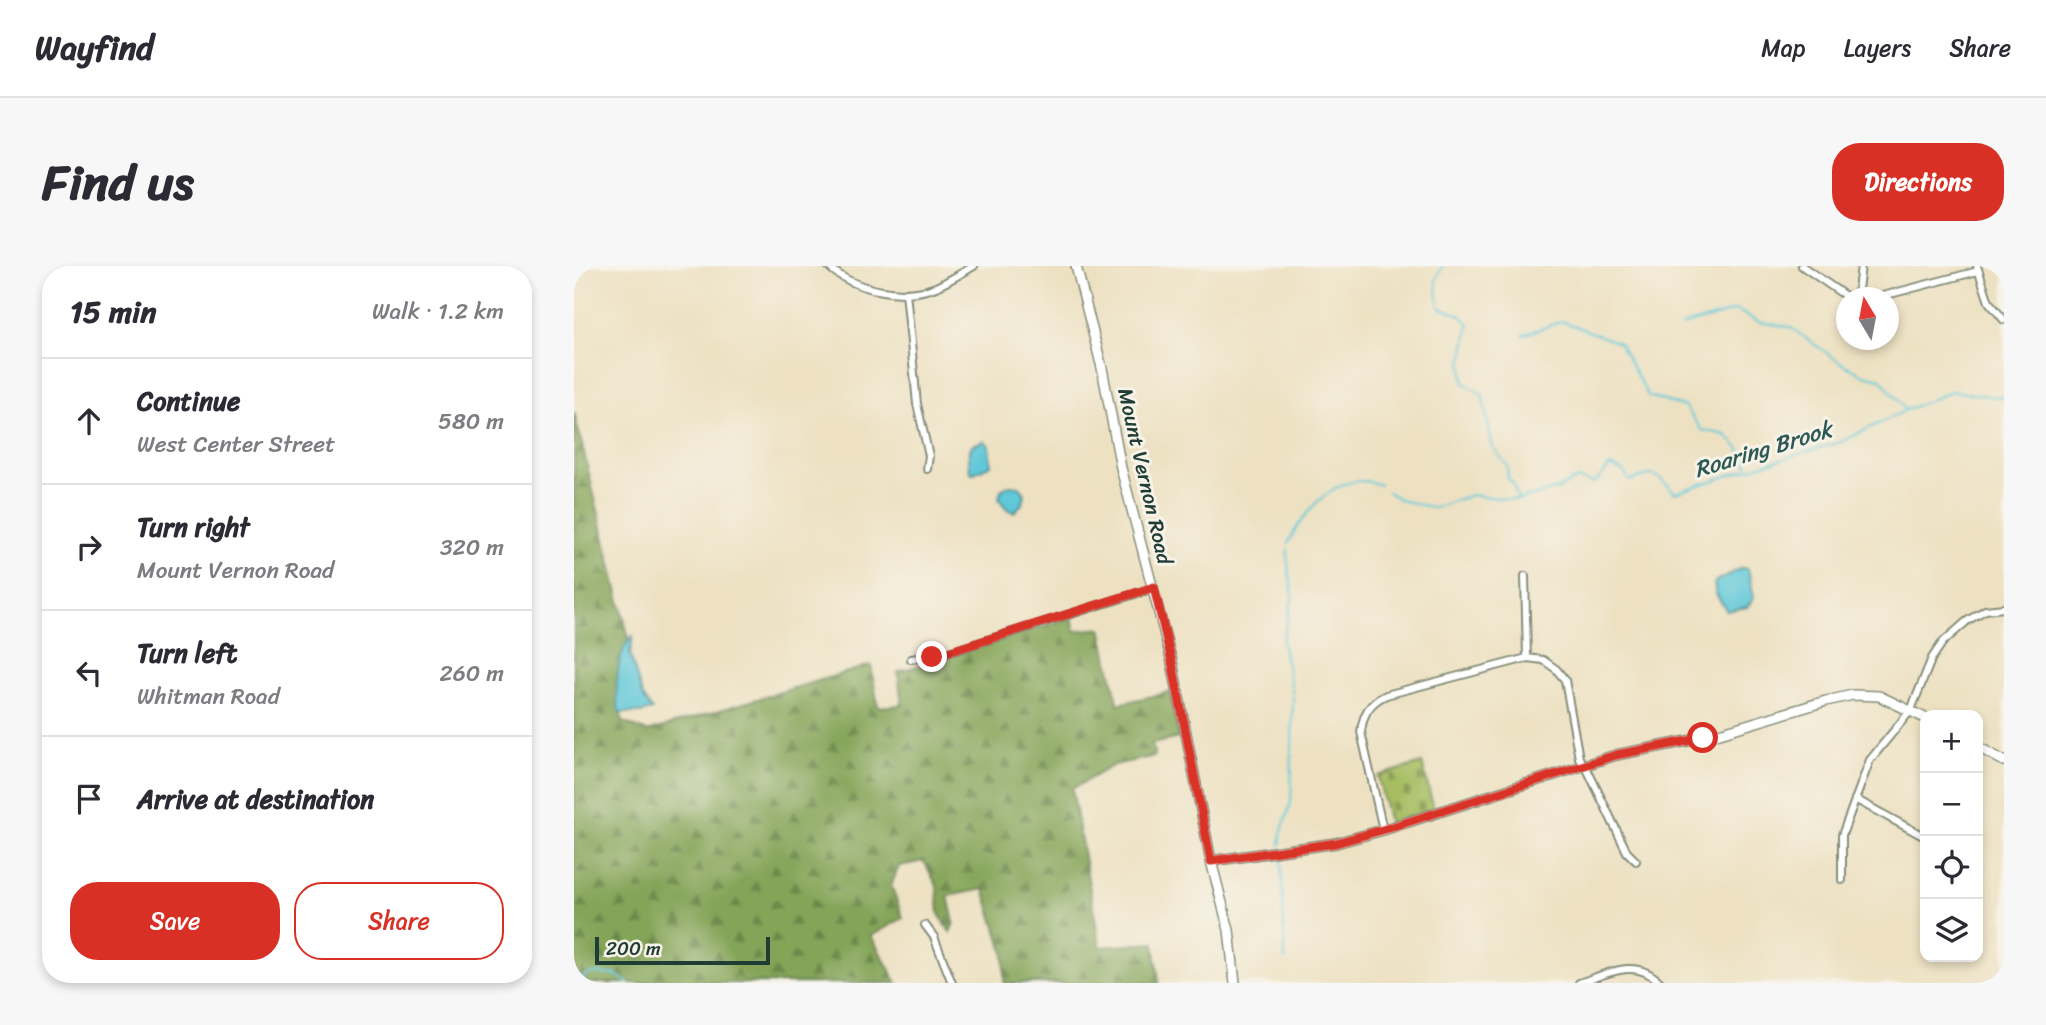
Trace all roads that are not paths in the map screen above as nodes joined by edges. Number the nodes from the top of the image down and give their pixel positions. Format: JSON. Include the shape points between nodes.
{"nodes":[{"id":1,"x":828,"y":266,"type":"edge"},
{"id":2,"x":974,"y":266,"type":"edge"},
{"id":3,"x":1076,"y":266,"type":"edge"},
{"id":4,"x":1802,"y":266,"type":"edge"},
{"id":5,"x":1861,"y":266,"type":"edge"},
{"id":6,"x":1978,"y":268,"type":"edge"},
{"id":7,"x":1858,"y":287,"type":"edge"},
{"id":8,"x":1836,"y":289,"type":"edge"},
{"id":9,"x":1899,"y":291,"type":"edge"},
{"id":10,"x":906,"y":292,"type":"junction"},
{"id":11,"x":2004,"y":320,"type":"edge"},
{"id":12,"x":927,"y":469,"type":"dead end"},
{"id":13,"x":1525,"y":576,"type":"dead end"},
{"id":14,"x":1154,"y":587,"type":"junction"},
{"id":15,"x":2004,"y":608,"type":"edge"},
{"id":16,"x":1527,"y":658,"type":"junction"},
{"id":17,"x":911,"y":659,"type":"dead end"},
{"id":18,"x":1911,"y":710,"type":"junction"},
{"id":19,"x":1920,"y":715,"type":"edge"},
{"id":20,"x":1983,"y":750,"type":"edge"},
{"id":21,"x":2004,"y":761,"type":"edge"},
{"id":22,"x":1584,"y":765,"type":"junction"},
{"id":23,"x":1855,"y":799,"type":"junction"},
{"id":24,"x":1383,"y":830,"type":"junction"},
{"id":25,"x":1923,"y":836,"type":"edge"},
{"id":26,"x":1211,"y":861,"type":"junction"},
{"id":27,"x":1636,"y":861,"type":"dead end"},
{"id":28,"x":1842,"y":880,"type":"dead end"},
{"id":29,"x":925,"y":925,"type":"dead end"},
{"id":30,"x":951,"y":983,"type":"edge"},
{"id":31,"x":1235,"y":983,"type":"edge"},
{"id":32,"x":1579,"y":983,"type":"edge"},
{"id":33,"x":1661,"y":983,"type":"edge"}],
"edges":[{"from":1,"to":10,"type":"street","via":[[868,288]]},
{"from":2,"to":10,"type":"street","via":[[936,287]]},
{"from":3,"to":14,"type":"street","name":"Mount Vernon Road","via":[[1121,468]]},
{"from":4,"to":8,"type":"street"},
{"from":5,"to":7,"type":"street"},
{"from":6,"to":9,"type":"street"},
{"from":6,"to":11,"type":"street","via":[[1989,302]]},
{"from":10,"to":12,"type":"street","via":[[917,404],[929,456]]},
{"from":13,"to":16,"type":"street"},
{"from":14,"to":17,"type":"street","via":[[940,655]]},
{"from":14,"to":26,"type":"street","name":"Mount Vernon Road"},
{"from":15,"to":18,"type":"street","via":[[1984,610],[1943,642]]},
{"from":16,"to":22,"type":"street","via":[[1543,660],[1565,680]]},
{"from":16,"to":24,"type":"street","via":[[1386,695],[1369,707],[1361,732]]},
{"from":18,"to":19,"type":"street"},
{"from":18,"to":22,"type":"street","via":[[1878,696],[1853,695],[1714,736],[1639,749]]},
{"from":18,"to":23,"type":"street","via":[[1870,760]]},
{"from":20,"to":21,"type":"street"},
{"from":22,"to":24,"type":"street"},
{"from":22,"to":27,"type":"street","via":[[1623,845]]},
{"from":23,"to":25,"type":"street"},
{"from":23,"to":28,"type":"street","via":[[1842,835]]},
{"from":24,"to":26,"type":"street","via":[[1325,845]]},
{"from":26,"to":31,"type":"street","name":"Mount Vernon Road"},
{"from":29,"to":30,"type":"street"},
{"from":32,"to":33,"type":"street","via":[[1630,968],[1643,970]]}]}
